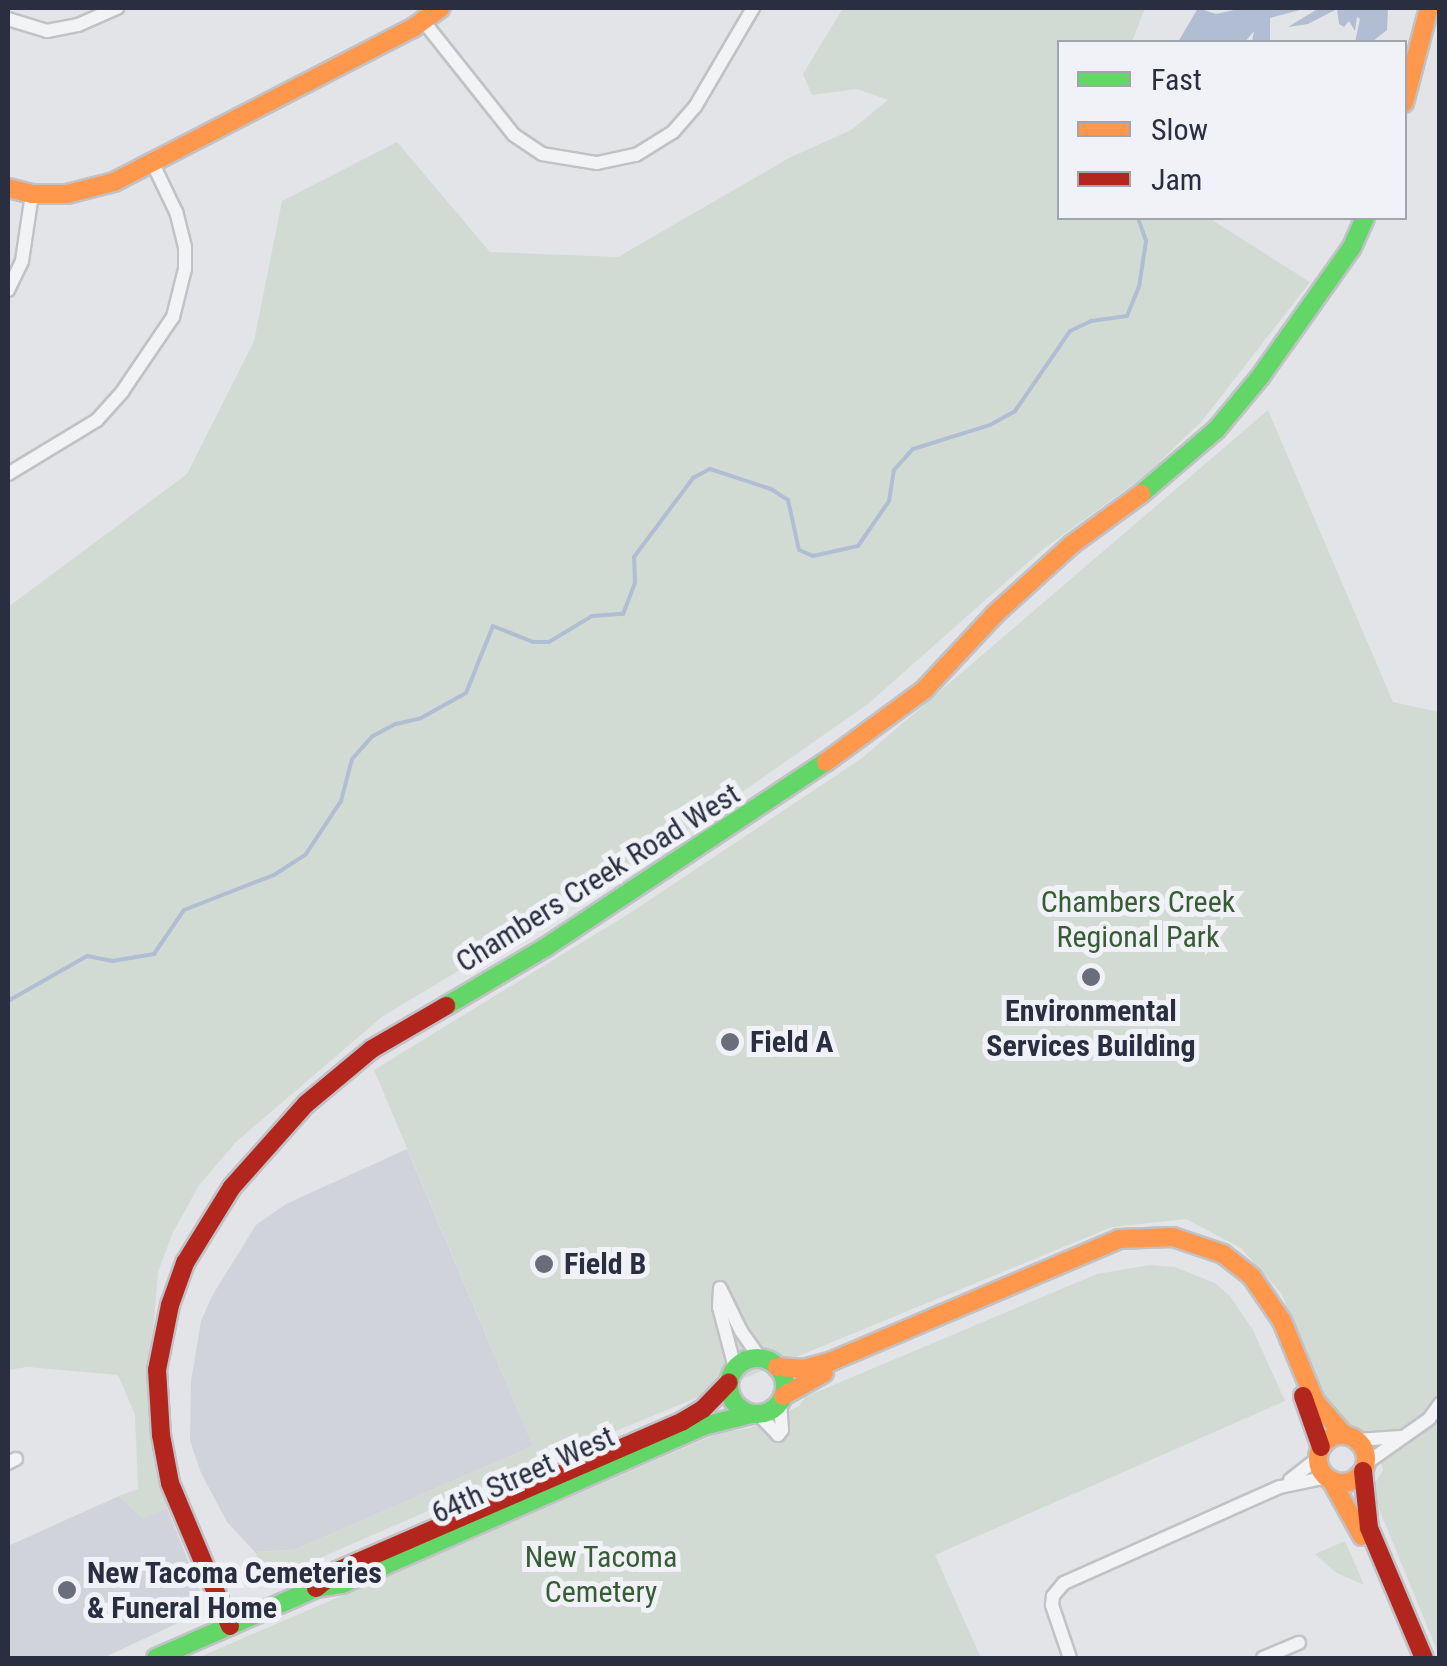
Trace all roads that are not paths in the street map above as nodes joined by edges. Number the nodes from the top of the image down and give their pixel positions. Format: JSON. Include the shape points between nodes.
{"nodes":[{"id":1,"x":117,"y":8,"type":"edge"},
{"id":2,"x":441,"y":8,"type":"edge"},
{"id":3,"x":753,"y":8,"type":"edge"},
{"id":4,"x":1429,"y":8,"type":"edge"},
{"id":5,"x":8,"y":19,"type":"edge"},
{"id":6,"x":424,"y":22,"type":"junction"},
{"id":7,"x":1407,"y":91,"type":"edge"},
{"id":8,"x":153,"y":164,"type":"junction"},
{"id":9,"x":8,"y":188,"type":"edge"},
{"id":10,"x":32,"y":194,"type":"junction"},
{"id":11,"x":1365,"y":220,"type":"edge"},
{"id":12,"x":8,"y":290,"type":"edge"},
{"id":13,"x":8,"y":474,"type":"edge"},
{"id":14,"x":1189,"y":1245,"type":"junction"},
{"id":15,"x":760,"y":1358,"type":"junction"},
{"id":16,"x":778,"y":1367,"type":"junction"},
{"id":17,"x":732,"y":1375,"type":"junction"},
{"id":18,"x":781,"y":1399,"type":"junction"},
{"id":19,"x":1440,"y":1404,"type":"edge"},
{"id":20,"x":755,"y":1414,"type":"junction"},
{"id":21,"x":1350,"y":1437,"type":"junction"},
{"id":22,"x":1404,"y":1437,"type":"junction"},
{"id":23,"x":1320,"y":1452,"type":"junction"},
{"id":24,"x":1364,"y":1467,"type":"junction"},
{"id":25,"x":1330,"y":1479,"type":"junction"},
{"id":26,"x":1280,"y":1487,"type":"junction"},
{"id":27,"x":316,"y":1588,"type":"junction"},
{"id":28,"x":230,"y":1626,"type":"junction"},
{"id":29,"x":1299,"y":1643,"type":"dead end"},
{"id":30,"x":156,"y":1658,"type":"edge"},
{"id":31,"x":1070,"y":1658,"type":"edge"},
{"id":32,"x":1263,"y":1658,"type":"edge"},
{"id":33,"x":1414,"y":1658,"type":"edge"},
{"id":34,"x":1424,"y":1658,"type":"edge"}],
"edges":[{"from":1,"to":5,"type":"street","via":[[46,32]]},
{"from":2,"to":6,"type":"street"},
{"from":3,"to":6,"type":"street","via":[[696,107],[673,132],[633,156],[597,163],[542,154],[514,136]]},
{"from":4,"to":7,"type":"street"},
{"from":6,"to":8,"type":"street"},
{"from":8,"to":10,"type":"street","via":[[83,192]]},
{"from":8,"to":13,"type":"street","via":[[184,247],[173,317],[96,420]]},
{"from":9,"to":10,"type":"street"},
{"from":10,"to":12,"type":"street","via":[[22,261]]},
{"from":11,"to":28,"type":"street","name":"Chambers Creek Road West","via":[[1260,378],[1216,430],[1047,566],[924,690],[776,799],[372,1049],[306,1104],[232,1187],[185,1264],[157,1370],[170,1483]]},
{"from":14,"to":16,"type":"street","via":[[1154,1235],[1119,1239],[832,1361],[804,1370]]},
{"from":14,"to":18,"type":"street","via":[[1138,1246],[1089,1260],[835,1368]]},
{"from":14,"to":21,"type":"street","via":[[1223,1254],[1252,1277],[1282,1322],[1315,1401]]},
{"from":14,"to":23,"type":"street","via":[[1234,1272],[1260,1301]]},
{"from":15,"to":16,"type":"street"},
{"from":15,"to":17,"type":"street","via":[[748,1359]]},
{"from":15,"to":17,"type":"street","via":[[720,1288]]},
{"from":16,"to":18,"type":"street","via":[[785,1385]]},
{"from":17,"to":20,"type":"street","via":[[734,1400]]},
{"from":17,"to":27,"type":"street","name":"64th Street West","via":[[703,1409],[682,1421],[337,1570]]},
{"from":18,"to":20,"type":"street"},
{"from":19,"to":22,"type":"street"},
{"from":20,"to":27,"type":"street","name":"64th Street West","via":[[719,1420],[342,1584]]},
{"from":21,"to":22,"type":"street"},
{"from":21,"to":23,"type":"street","via":[[1328,1439]]},
{"from":21,"to":24,"type":"street","via":[[1364,1448]]},
{"from":22,"to":24,"type":"street"},
{"from":23,"to":25,"type":"street"},
{"from":23,"to":26,"type":"street"},
{"from":24,"to":25,"type":"street","via":[[1348,1482]]},
{"from":24,"to":34,"type":"street","via":[[1369,1528]]},
{"from":25,"to":26,"type":"street"},
{"from":25,"to":33,"type":"street","via":[[1352,1512]]},
{"from":26,"to":31,"type":"street","via":[[1076,1577],[1053,1596]]},
{"from":27,"to":28,"type":"street","name":"64th Street West"},
{"from":28,"to":30,"type":"street"},
{"from":29,"to":32,"type":"street"}]}
